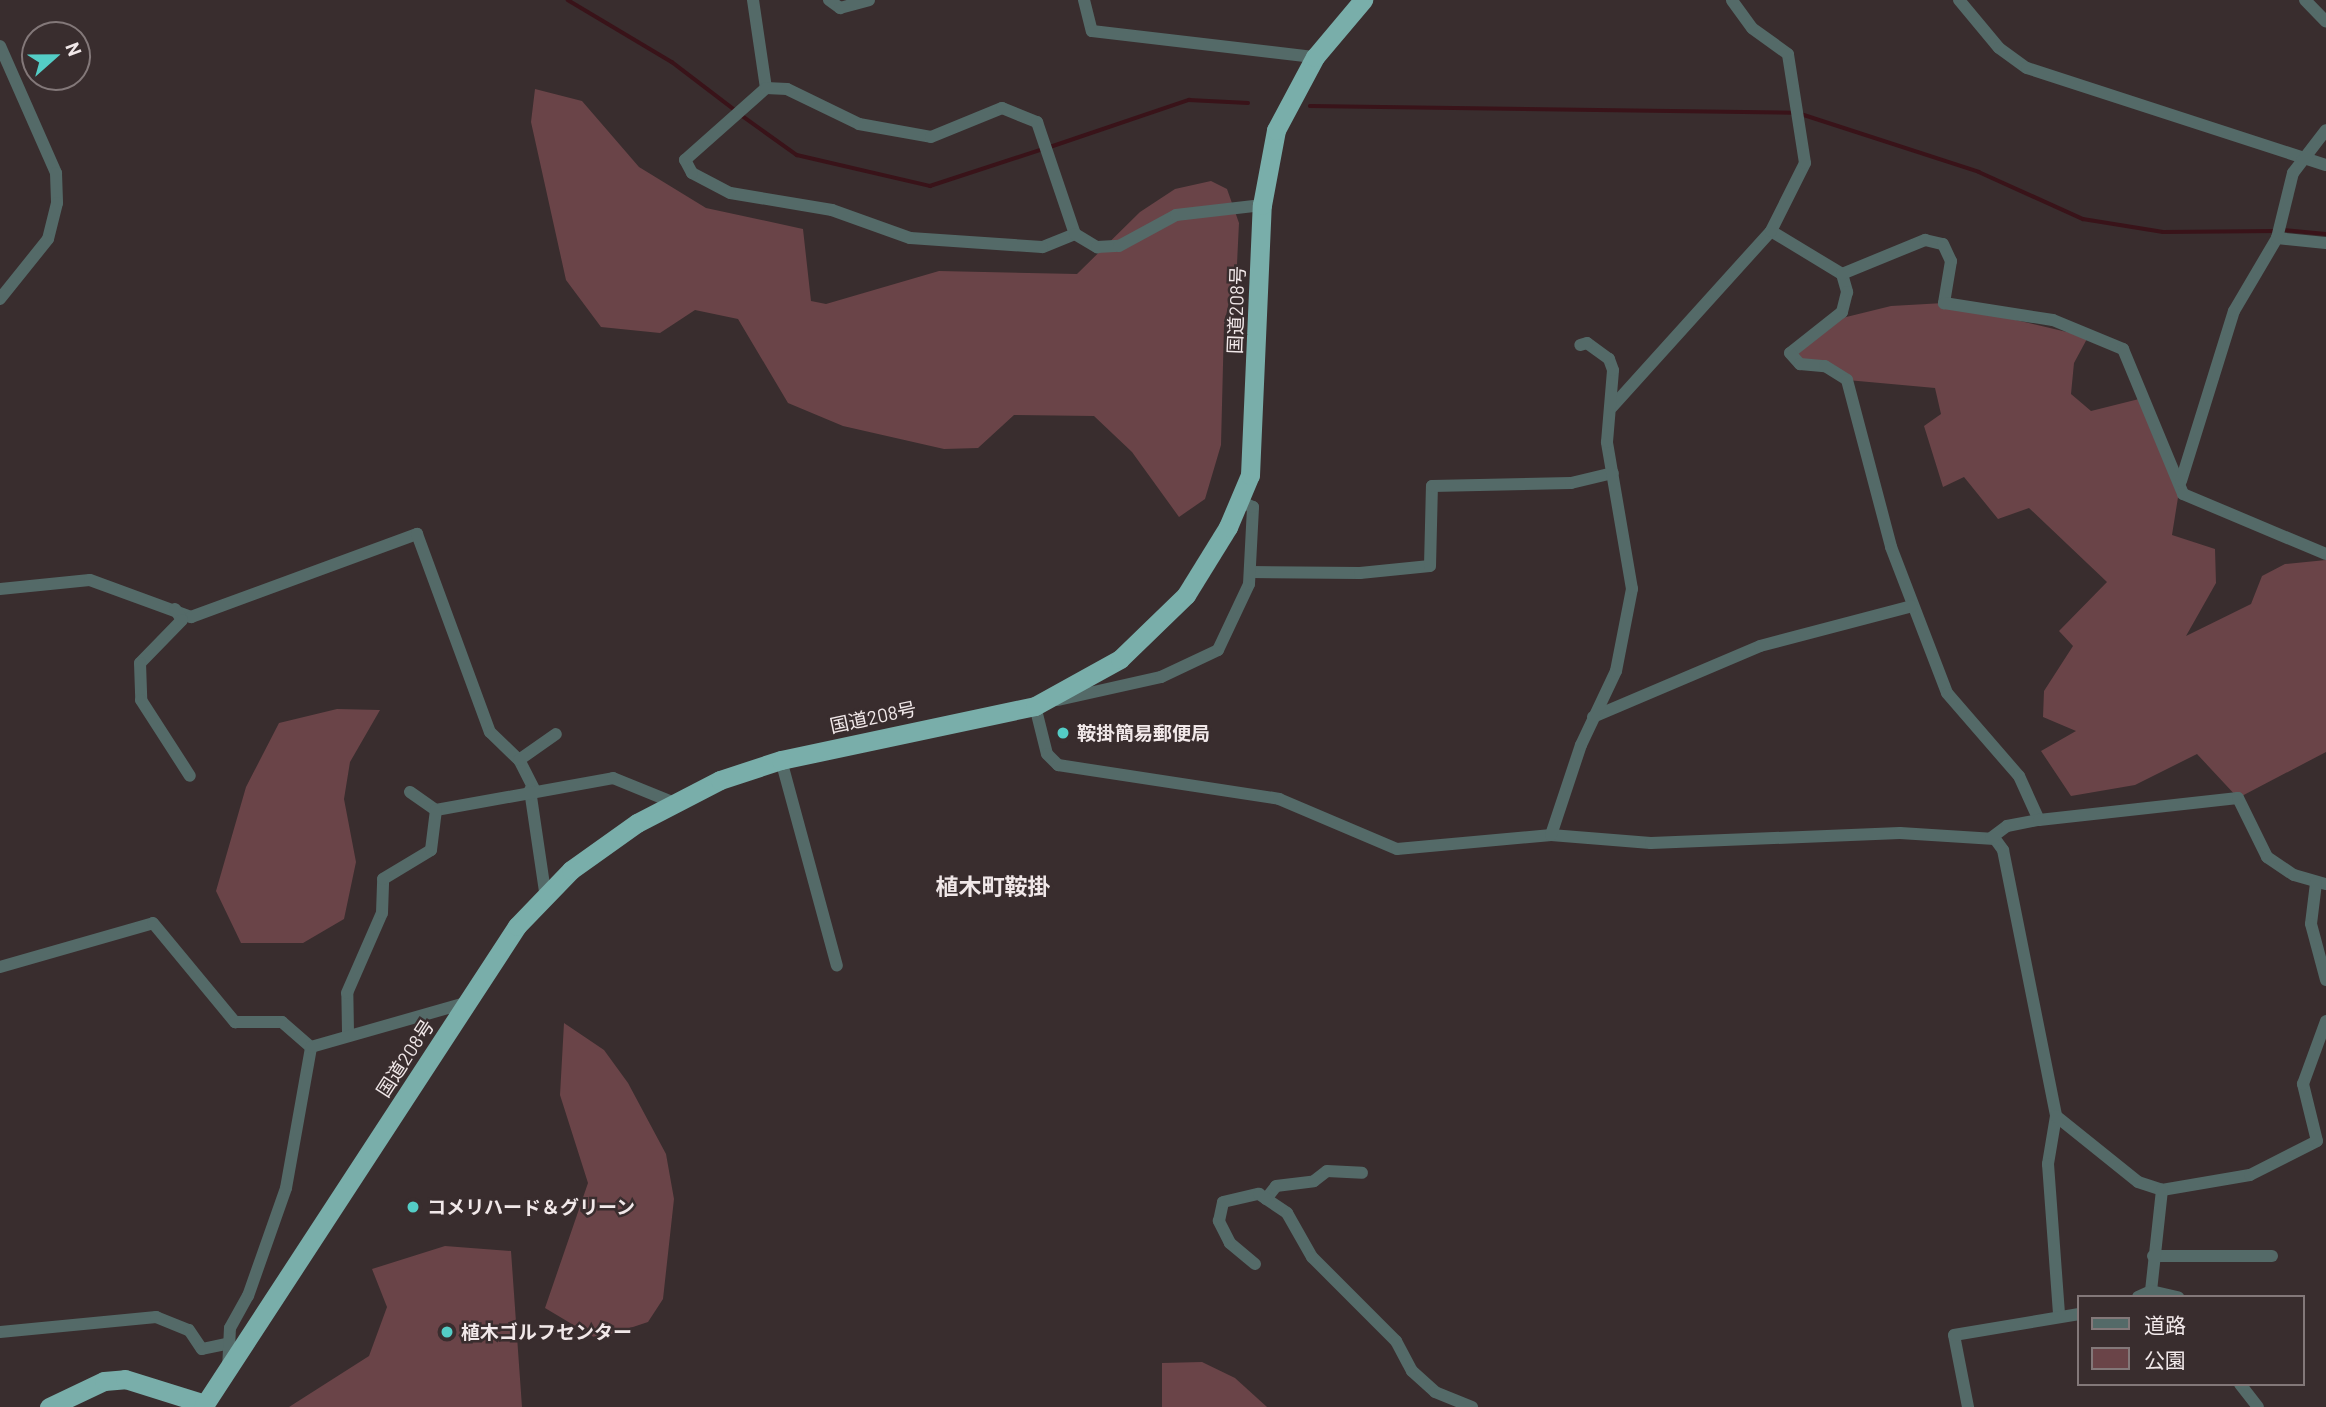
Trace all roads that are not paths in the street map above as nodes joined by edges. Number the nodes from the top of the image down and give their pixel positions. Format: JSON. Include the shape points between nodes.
{"nodes":[{"id":1,"x":753,"y":0,"type":"edge"},
{"id":2,"x":829,"y":0,"type":"edge"},
{"id":3,"x":869,"y":0,"type":"edge"},
{"id":4,"x":1084,"y":0,"type":"edge"},
{"id":5,"x":1363,"y":0,"type":"edge"},
{"id":6,"x":1732,"y":0,"type":"edge"},
{"id":7,"x":1959,"y":0,"type":"edge"},
{"id":8,"x":2305,"y":0,"type":"edge"},
{"id":9,"x":2326,"y":22,"type":"edge"},
{"id":10,"x":0,"y":46,"type":"edge"},
{"id":11,"x":1315,"y":57,"type":"junction"},
{"id":12,"x":766,"y":88,"type":"junction"},
{"id":13,"x":2326,"y":130,"type":"edge"},
{"id":14,"x":2306,"y":155,"type":"junction"},
{"id":15,"x":2326,"y":165,"type":"edge"},
{"id":16,"x":1262,"y":205,"type":"junction"},
{"id":17,"x":1771,"y":230,"type":"junction"},
{"id":18,"x":1075,"y":234,"type":"junction"},
{"id":19,"x":2277,"y":238,"type":"junction"},
{"id":20,"x":2326,"y":243,"type":"edge"},
{"id":21,"x":1842,"y":274,"type":"junction"},
{"id":22,"x":0,"y":299,"type":"edge"},
{"id":23,"x":1580,"y":345,"type":"dead end"},
{"id":24,"x":1611,"y":408,"type":"junction"},
{"id":25,"x":1613,"y":473,"type":"junction"},
{"id":26,"x":2180,"y":485,"type":"junction"},
{"id":27,"x":1241,"y":502,"type":"junction"},
{"id":28,"x":2326,"y":554,"type":"edge"},
{"id":29,"x":1250,"y":572,"type":"junction"},
{"id":30,"x":0,"y":589,"type":"edge"},
{"id":31,"x":1912,"y":606,"type":"junction"},
{"id":32,"x":174,"y":608,"type":"junction"},
{"id":33,"x":1035,"y":706,"type":"junction"},
{"id":34,"x":1593,"y":718,"type":"junction"},
{"id":35,"x":556,"y":734,"type":"dead end"},
{"id":36,"x":519,"y":760,"type":"junction"},
{"id":37,"x":781,"y":761,"type":"junction"},
{"id":38,"x":190,"y":776,"type":"dead end"},
{"id":39,"x":532,"y":790,"type":"junction"},
{"id":40,"x":410,"y":792,"type":"dead end"},
{"id":41,"x":672,"y":802,"type":"junction"},
{"id":42,"x":436,"y":810,"type":"junction"},
{"id":43,"x":2039,"y":820,"type":"junction"},
{"id":44,"x":1551,"y":835,"type":"junction"},
{"id":45,"x":1991,"y":838,"type":"junction"},
{"id":46,"x":2321,"y":883,"type":"edge"},
{"id":47,"x":545,"y":892,"type":"junction"},
{"id":48,"x":837,"y":966,"type":"dead end"},
{"id":49,"x":0,"y":967,"type":"edge"},
{"id":50,"x":2326,"y":980,"type":"edge"},
{"id":51,"x":468,"y":1002,"type":"junction"},
{"id":52,"x":2326,"y":1021,"type":"edge"},
{"id":53,"x":348,"y":1032,"type":"junction"},
{"id":54,"x":312,"y":1047,"type":"junction"},
{"id":55,"x":2056,"y":1116,"type":"junction"},
{"id":56,"x":1362,"y":1172,"type":"dead end"},
{"id":57,"x":2162,"y":1190,"type":"junction"},
{"id":58,"x":1266,"y":1199,"type":"junction"},
{"id":59,"x":2153,"y":1256,"type":"junction"},
{"id":60,"x":2272,"y":1256,"type":"dead end"},
{"id":61,"x":1255,"y":1264,"type":"dead end"},
{"id":62,"x":2151,"y":1290,"type":"junction"},
{"id":63,"x":2142,"y":1295,"type":"edge"},
{"id":64,"x":2170,"y":1295,"type":"edge"},
{"id":65,"x":2059,"y":1314,"type":"junction"},
{"id":66,"x":2078,"y":1314,"type":"edge"},
{"id":67,"x":0,"y":1332,"type":"edge"},
{"id":68,"x":226,"y":1344,"type":"junction"},
{"id":69,"x":229,"y":1372,"type":"junction"},
{"id":70,"x":2242,"y":1386,"type":"edge"},
{"id":71,"x":204,"y":1405,"type":"edge"},
{"id":72,"x":49,"y":1407,"type":"edge"},
{"id":73,"x":1472,"y":1407,"type":"edge"},
{"id":74,"x":1968,"y":1407,"type":"edge"},
{"id":75,"x":2258,"y":1407,"type":"edge"}],
"edges":[{"from":1,"to":12,"type":"street"},
{"from":2,"to":3,"type":"street","via":[[840,8]]},
{"from":4,"to":11,"type":"street","via":[[1092,31]]},
{"from":5,"to":11,"type":"highway","name":"国道208号"},
{"from":6,"to":17,"type":"street","via":[[1752,28],[1788,54],[1804,144],[1797,190]]},
{"from":7,"to":14,"type":"street","via":[[1999,48],[2027,68]]},
{"from":8,"to":9,"type":"street"},
{"from":10,"to":22,"type":"street","via":[[56,173],[57,203],[48,239]]},
{"from":11,"to":16,"type":"highway","name":"国道208号","via":[[1276,130]]},
{"from":12,"to":18,"type":"street","via":[[787,89],[859,124],[931,137],[1002,108],[1038,122]]},
{"from":12,"to":18,"type":"street","via":[[685,160],[692,173],[730,193],[832,210],[910,238],[1042,247]]},
{"from":13,"to":14,"type":"street"},
{"from":14,"to":15,"type":"street"},
{"from":14,"to":19,"type":"street","via":[[2293,173]]},
{"from":16,"to":18,"type":"street","via":[[1176,215],[1119,246],[1097,247]]},
{"from":16,"to":27,"type":"highway","name":"国道208号","via":[[1255,426]]},
{"from":17,"to":21,"type":"street"},
{"from":17,"to":24,"type":"street"},
{"from":19,"to":20,"type":"street"},
{"from":19,"to":26,"type":"street","via":[[2234,311]]},
{"from":21,"to":26,"type":"street","via":[[1934,240],[1951,261],[1944,303],[2053,320],[2123,349]]},
{"from":21,"to":31,"type":"street","via":[[1847,292],[1842,312],[1790,353],[1800,364],[1825,366],[1847,380]]},
{"from":23,"to":24,"type":"street","via":[[1587,343],[1609,359]]},
{"from":24,"to":25,"type":"street","via":[[1607,442]]},
{"from":25,"to":29,"type":"street","via":[[1571,484],[1432,486],[1430,566],[1360,573]]},
{"from":25,"to":34,"type":"street","via":[[1632,589],[1616,671]]},
{"from":26,"to":28,"type":"street","via":[[2183,494]]},
{"from":27,"to":29,"type":"street","via":[[1253,507]]},
{"from":27,"to":33,"type":"highway","name":"国道208号","via":[[1212,556],[1157,627],[1081,685]]},
{"from":29,"to":33,"type":"street","via":[[1230,633],[1192,666]]},
{"from":30,"to":32,"type":"street","via":[[89,580]]},
{"from":31,"to":34,"type":"street","via":[[1760,646]]},
{"from":31,"to":43,"type":"street","via":[[1947,693],[2019,776]]},
{"from":32,"to":36,"type":"street","via":[[191,617],[212,613],[417,534],[490,732]]},
{"from":32,"to":38,"type":"street","via":[[181,621],[140,663],[141,700]]},
{"from":33,"to":37,"type":"highway","name":"国道208号"},
{"from":33,"to":44,"type":"street","via":[[1047,754],[1058,765],[1279,799],[1380,847],[1466,847]]},
{"from":34,"to":44,"type":"street"},
{"from":35,"to":36,"type":"street"},
{"from":36,"to":39,"type":"street"},
{"from":37,"to":41,"type":"highway","name":"国道208号"},
{"from":37,"to":48,"type":"street"},
{"from":39,"to":41,"type":"street","via":[[613,778]]},
{"from":39,"to":42,"type":"street"},
{"from":39,"to":47,"type":"street"},
{"from":40,"to":42,"type":"street"},
{"from":41,"to":47,"type":"highway","name":"国道208号"},
{"from":42,"to":53,"type":"street","via":[[431,850],[383,879],[382,913],[347,993]]},
{"from":43,"to":45,"type":"street","via":[[2007,826]]},
{"from":43,"to":46,"type":"street","via":[[2238,798],[2267,857]]},
{"from":44,"to":45,"type":"street","via":[[1651,843],[1900,833]]},
{"from":45,"to":55,"type":"street","via":[[2003,850]]},
{"from":46,"to":50,"type":"street","via":[[2311,924]]},
{"from":47,"to":51,"type":"highway","name":"国道208号"},
{"from":49,"to":54,"type":"street","via":[[153,923],[235,1022],[282,1022]]},
{"from":51,"to":53,"type":"street"},
{"from":51,"to":69,"type":"highway","name":"国道208号"},
{"from":52,"to":57,"type":"street","via":[[2303,1084],[2317,1141],[2250,1174]]},
{"from":53,"to":54,"type":"street"},
{"from":54,"to":68,"type":"street","via":[[286,1188]]},
{"from":55,"to":57,"type":"street","via":[[2138,1182]]},
{"from":55,"to":65,"type":"street","via":[[2048,1164]]},
{"from":56,"to":58,"type":"street","via":[[1327,1171],[1314,1181],[1276,1186]]},
{"from":57,"to":59,"type":"street"},
{"from":58,"to":61,"type":"street","via":[[1259,1194],[1223,1202],[1219,1221],[1230,1244]]},
{"from":58,"to":73,"type":"street","via":[[1287,1213],[1312,1257],[1396,1341],[1412,1371],[1435,1392]]},
{"from":59,"to":60,"type":"street"},
{"from":59,"to":62,"type":"street"},
{"from":62,"to":63,"type":"street"},
{"from":62,"to":64,"type":"street"},
{"from":65,"to":66,"type":"street"},
{"from":65,"to":74,"type":"street","via":[[1954,1335]]},
{"from":67,"to":68,"type":"street","via":[[156,1317],[189,1330],[202,1349]]},
{"from":68,"to":69,"type":"street"},
{"from":69,"to":71,"type":"highway","name":"国道208号"},
{"from":70,"to":75,"type":"street"},
{"from":71,"to":72,"type":"highway","via":[[125,1379],[104,1381]]}]}
